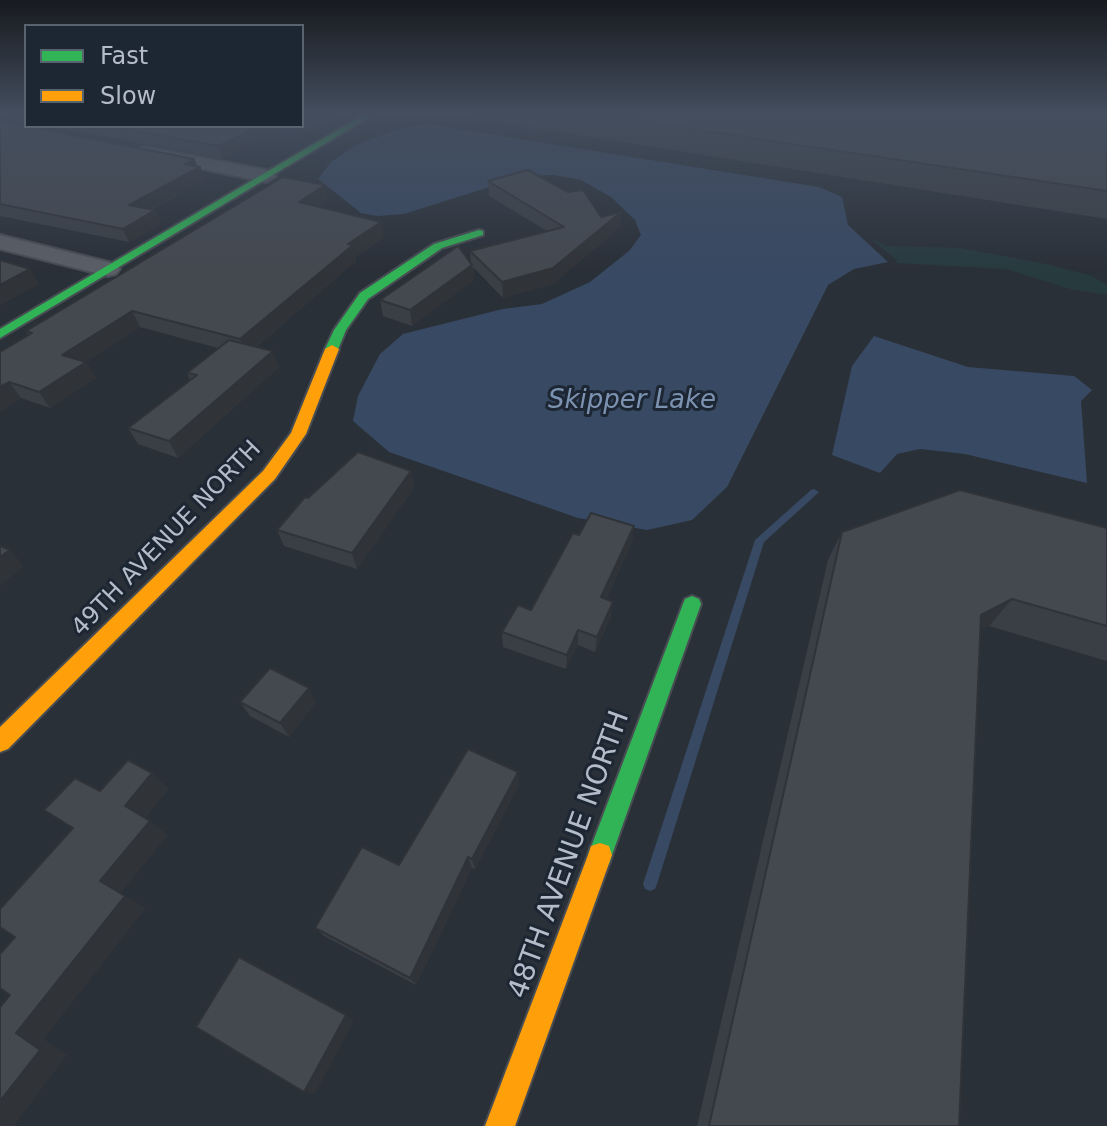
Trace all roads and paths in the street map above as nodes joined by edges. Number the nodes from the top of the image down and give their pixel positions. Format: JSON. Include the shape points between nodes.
{"nodes":[{"id":1,"x":223,"y":168,"type":"edge"},
{"id":2,"x":280,"y":168,"type":"edge"},
{"id":3,"x":266,"y":176,"type":"junction"},
{"id":4,"x":479,"y":233,"type":"dead end"},
{"id":5,"x":0,"y":242,"type":"edge"},
{"id":6,"x":108,"y":269,"type":"junction"},
{"id":7,"x":0,"y":334,"type":"edge"},
{"id":8,"x":692,"y":604,"type":"dead end"},
{"id":9,"x":0,"y":742,"type":"edge"},
{"id":10,"x":500,"y":1126,"type":"edge"}],
"edges":[{"from":1,"to":3,"type":"street"},
{"from":2,"to":3,"type":"street"},
{"from":3,"to":6,"type":"street"},
{"from":4,"to":9,"type":"street","name":"49TH AVENUE NORTH","via":[[438,246],[364,296],[340,330],[298,434],[269,475]]},
{"from":5,"to":6,"type":"street"},
{"from":6,"to":7,"type":"street"},
{"from":8,"to":10,"type":"street","name":"48TH AVENUE NORTH"}]}
